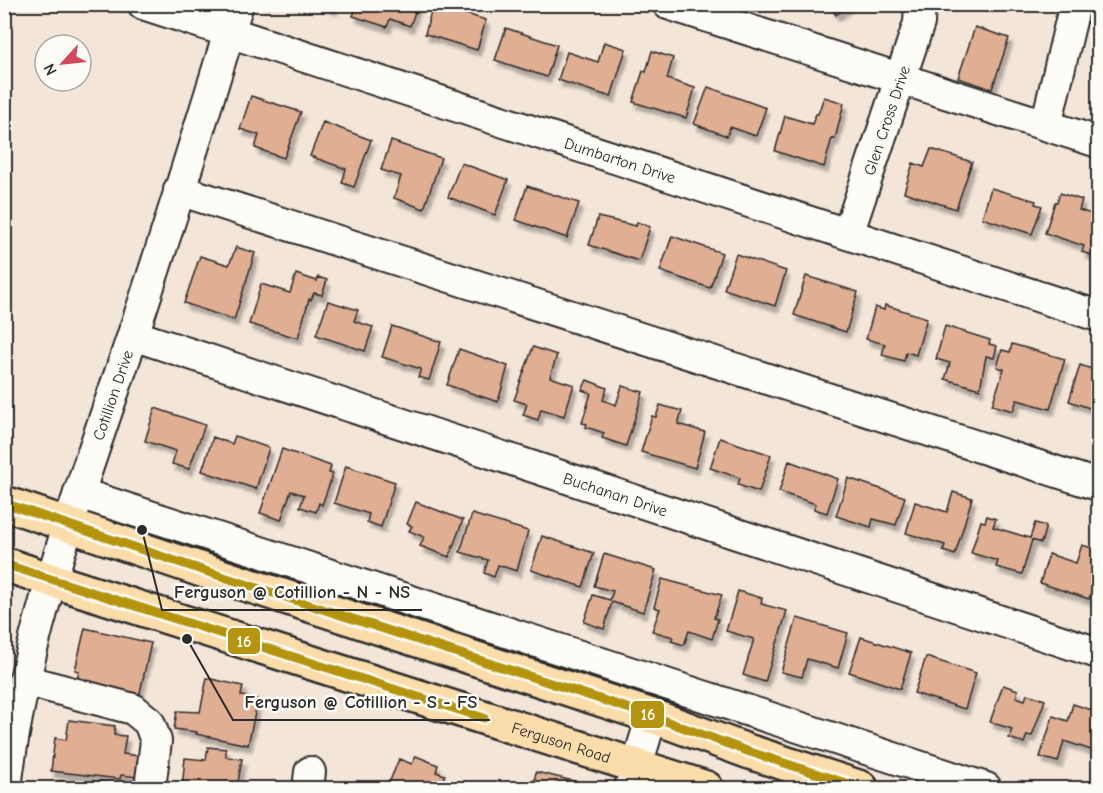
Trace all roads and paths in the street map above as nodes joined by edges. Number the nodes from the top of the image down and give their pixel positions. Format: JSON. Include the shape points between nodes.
{"nodes":[{"id":1,"x":143,"y":4,"type":"edge"},
{"id":2,"x":238,"y":4,"type":"edge"},
{"id":3,"x":668,"y":4,"type":"edge"},
{"id":4,"x":920,"y":4,"type":"edge"},
{"id":5,"x":1075,"y":4,"type":"edge"},
{"id":6,"x":229,"y":33,"type":"junction"},
{"id":7,"x":901,"y":78,"type":"junction"},
{"id":8,"x":1046,"y":125,"type":"junction"},
{"id":9,"x":1098,"y":142,"type":"edge"},
{"id":10,"x":179,"y":190,"type":"junction"},
{"id":11,"x":848,"y":234,"type":"junction"},
{"id":12,"x":1098,"y":316,"type":"edge"},
{"id":13,"x":133,"y":335,"type":"junction"},
{"id":14,"x":1098,"y":485,"type":"edge"},
{"id":15,"x":4,"y":503,"type":"edge"},
{"id":16,"x":74,"y":508,"type":"junction"},
{"id":17,"x":4,"y":564,"type":"edge"},
{"id":18,"x":51,"y":580,"type":"junction"},
{"id":19,"x":1098,"y":653,"type":"edge"},
{"id":20,"x":18,"y":672,"type":"edge"},
{"id":21,"x":652,"y":716,"type":"junction"},
{"id":22,"x":633,"y":777,"type":"edge"},
{"id":23,"x":6,"y":789,"type":"edge"},
{"id":24,"x":150,"y":789,"type":"edge"},
{"id":25,"x":706,"y":789,"type":"edge"},
{"id":26,"x":861,"y":789,"type":"edge"},
{"id":27,"x":986,"y":789,"type":"edge"}],
"edges":[{"from":1,"to":6,"type":"street","name":"Dumbarton Drive"},
{"from":2,"to":6,"type":"street","name":"Cotillion Drive"},
{"from":3,"to":7,"type":"street"},
{"from":4,"to":7,"type":"street","name":"Glen Cross Drive","via":[[919,22]]},
{"from":5,"to":8,"type":"street"},
{"from":6,"to":10,"type":"street","name":"Cotillion Drive"},
{"from":6,"to":11,"type":"street","name":"Dumbarton Drive"},
{"from":7,"to":8,"type":"street"},
{"from":7,"to":11,"type":"street","name":"Glen Cross Drive"},
{"from":8,"to":9,"type":"street"},
{"from":10,"to":13,"type":"street","name":"Cotillion Drive"},
{"from":10,"to":14,"type":"street"},
{"from":11,"to":12,"type":"street","name":"Dumbarton Drive"},
{"from":13,"to":16,"type":"street","name":"Cotillion Drive"},
{"from":13,"to":19,"type":"street","name":"Buchanan Drive"},
{"from":15,"to":16,"type":"main road"},
{"from":16,"to":18,"type":"street","name":"Cotillion Drive"},
{"from":16,"to":21,"type":"main road","via":[[202,570]]},
{"from":16,"to":27,"type":"street"},
{"from":17,"to":18,"type":"main road","name":"Ferguson Road"},
{"from":18,"to":20,"type":"street","name":"Cotillion Drive"},
{"from":18,"to":22,"type":"main road","name":"Ferguson Road"},
{"from":20,"to":23,"type":"street","name":"Cotillion Drive"},
{"from":20,"to":24,"type":"street","via":[[133,710],[149,722],[156,741]]},
{"from":21,"to":22,"type":"street"},
{"from":21,"to":26,"type":"main road"},
{"from":22,"to":25,"type":"main road","name":"Ferguson Road"}]}
